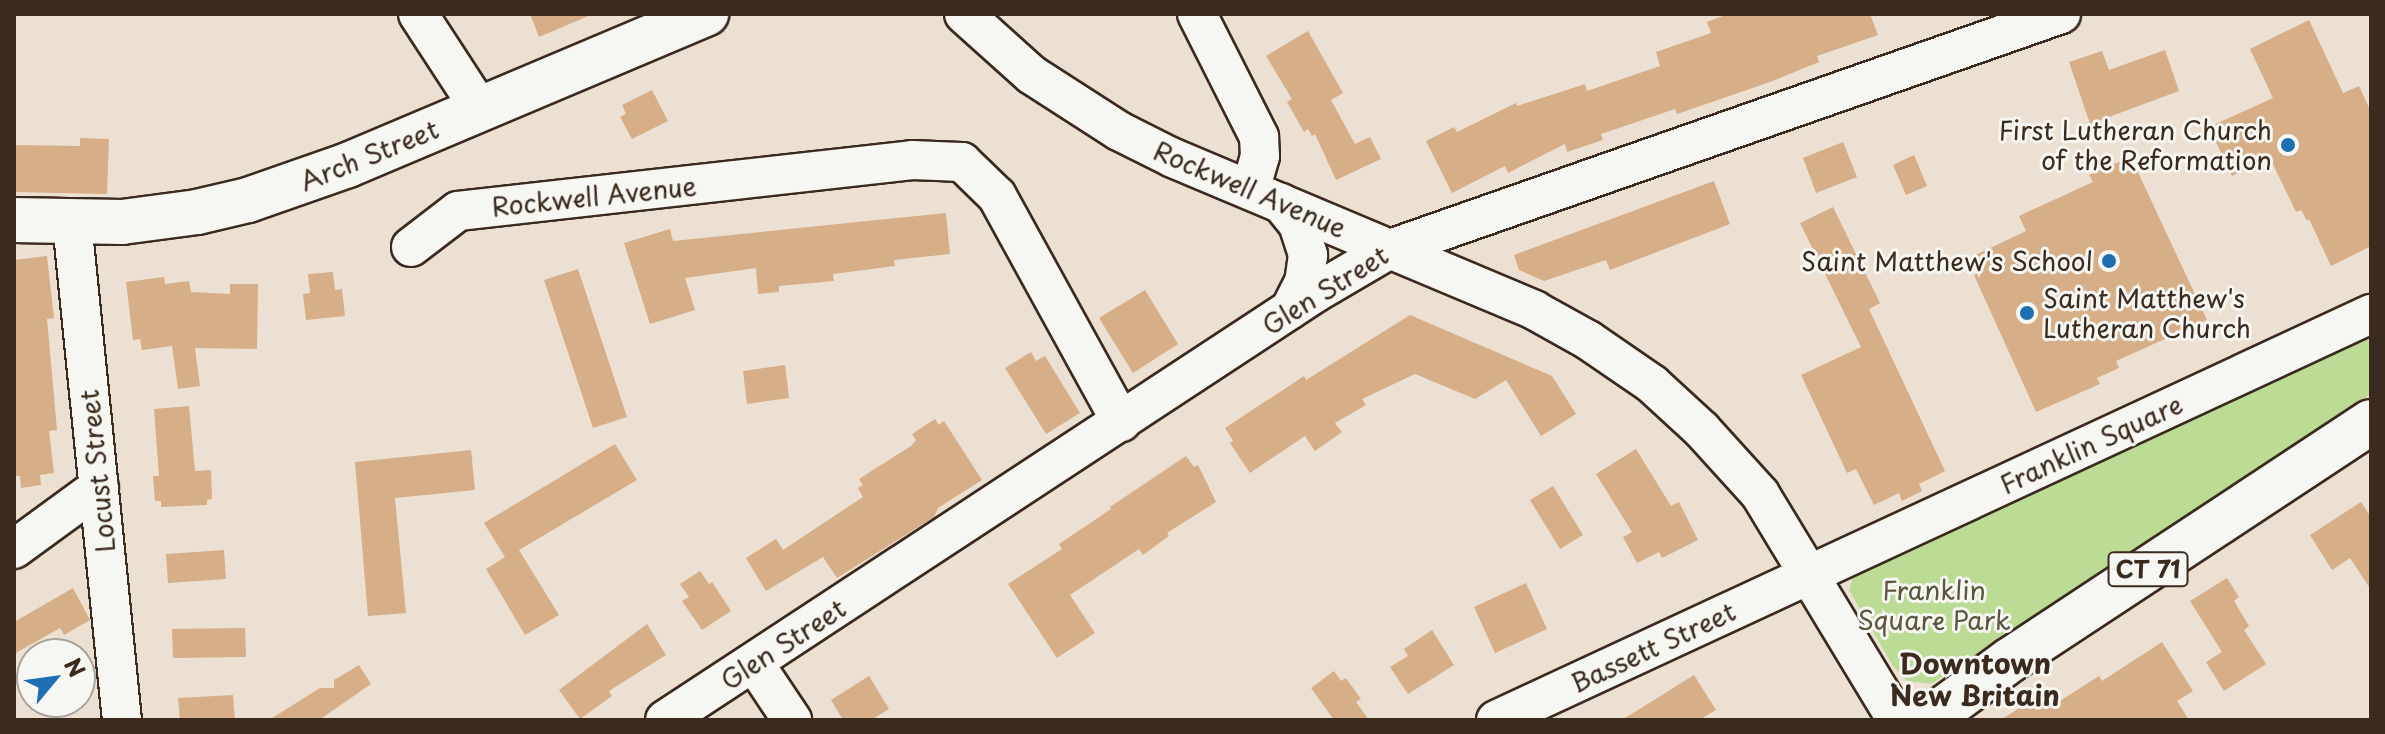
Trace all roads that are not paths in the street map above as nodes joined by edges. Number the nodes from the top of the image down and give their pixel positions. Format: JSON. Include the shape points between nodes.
{"nodes":[{"id":1,"x":418,"y":14,"type":"edge"},
{"id":2,"x":706,"y":14,"type":"edge"},
{"id":3,"x":964,"y":14,"type":"edge"},
{"id":4,"x":1197,"y":14,"type":"edge"},
{"id":5,"x":2061,"y":14,"type":"edge"},
{"id":6,"x":480,"y":109,"type":"junction"},
{"id":7,"x":1266,"y":197,"type":"junction"},
{"id":8,"x":14,"y":220,"type":"edge"},
{"id":9,"x":72,"y":222,"type":"junction"},
{"id":10,"x":411,"y":247,"type":"dead end"},
{"id":11,"x":1390,"y":249,"type":"junction"},
{"id":12,"x":1290,"y":310,"type":"junction"},
{"id":13,"x":2371,"y":314,"type":"edge"},
{"id":14,"x":1121,"y":422,"type":"junction"},
{"id":15,"x":2371,"y":422,"type":"edge"},
{"id":16,"x":99,"y":487,"type":"junction"},
{"id":17,"x":14,"y":549,"type":"edge"},
{"id":18,"x":1810,"y":574,"type":"junction"},
{"id":19,"x":754,"y":663,"type":"junction"},
{"id":20,"x":122,"y":720,"type":"edge"},
{"id":21,"x":665,"y":720,"type":"edge"},
{"id":22,"x":792,"y":720,"type":"edge"},
{"id":23,"x":1496,"y":720,"type":"edge"},
{"id":24,"x":1897,"y":720,"type":"edge"},
{"id":25,"x":1928,"y":720,"type":"edge"}],
"edges":[{"from":1,"to":6,"type":"street"},
{"from":2,"to":6,"type":"main road","name":"Arch Street"},
{"from":3,"to":7,"type":"street","name":"Rockwell Avenue","via":[[1025,69],[1096,118]]},
{"from":4,"to":7,"type":"street","via":[[1259,137]]},
{"from":5,"to":11,"type":"street","name":"Glen Street"},
{"from":6,"to":9,"type":"main road","name":"Arch Street","via":[[248,200],[160,218]]},
{"from":7,"to":11,"type":"street","name":"Rockwell Avenue"},
{"from":7,"to":12,"type":"street","via":[[1298,224],[1308,255],[1304,282]]},
{"from":8,"to":9,"type":"main road","name":"Arch Street"},
{"from":9,"to":16,"type":"street","name":"Locust Street"},
{"from":10,"to":14,"type":"street","name":"Rockwell Avenue","via":[[458,211],[912,160],[962,162],[997,196]]},
{"from":11,"to":12,"type":"street","name":"Glen Street"},
{"from":11,"to":18,"type":"street","name":"Rockwell Avenue","via":[[1548,317],[1652,384],[1760,494]]},
{"from":12,"to":14,"type":"street","name":"Glen Street"},
{"from":13,"to":18,"type":"street","name":"Franklin Square"},
{"from":14,"to":19,"type":"street","name":"Glen Street"},
{"from":15,"to":25,"type":"main road","number":"CT 71","via":[[2001,666]]},
{"from":16,"to":17,"type":"street"},
{"from":16,"to":20,"type":"street","name":"Locust Street"},
{"from":18,"to":23,"type":"street","name":"Bassett Street"},
{"from":18,"to":24,"type":"street","name":"Rockwell Avenue"},
{"from":19,"to":21,"type":"street","name":"Glen Street"},
{"from":19,"to":22,"type":"street"}]}
